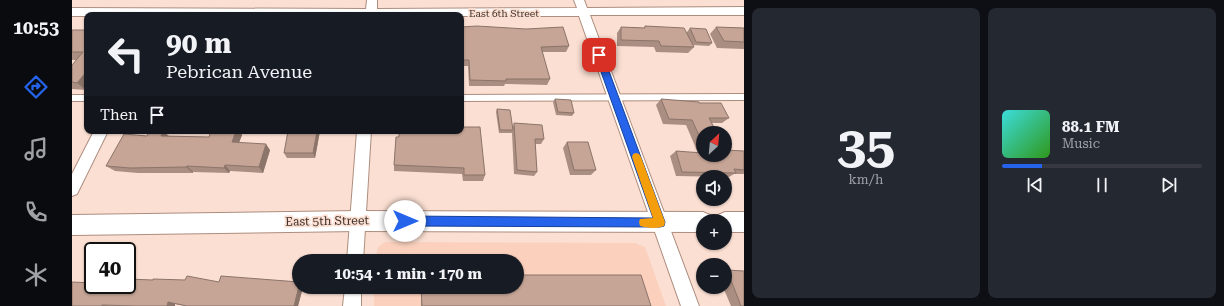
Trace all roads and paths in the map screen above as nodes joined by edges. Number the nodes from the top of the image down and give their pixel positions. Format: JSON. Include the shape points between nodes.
{"nodes":[{"id":1,"x":166,"y":0,"type":"edge"},
{"id":2,"x":372,"y":0,"type":"edge"},
{"id":3,"x":581,"y":6,"type":"edge"},
{"id":4,"x":744,"y":11,"type":"edge"},
{"id":5,"x":72,"y":12,"type":"edge"},
{"id":6,"x":84,"y":12,"type":"edge"},
{"id":7,"x":160,"y":12,"type":"edge"},
{"id":8,"x":371,"y":12,"type":"edge"},
{"id":9,"x":424,"y":12,"type":"edge"},
{"id":10,"x":72,"y":98,"type":"edge"},
{"id":11,"x":84,"y":98,"type":"edge"},
{"id":12,"x":464,"y":98,"type":"edge"},
{"id":13,"x":615,"y":98,"type":"junction"},
{"id":14,"x":744,"y":98,"type":"edge"},
{"id":15,"x":100,"y":134,"type":"edge"},
{"id":16,"x":364,"y":134,"type":"edge"},
{"id":17,"x":72,"y":189,"type":"edge"},
{"id":18,"x":358,"y":221,"type":"junction"},
{"id":19,"x":660,"y":222,"type":"junction"},
{"id":20,"x":696,"y":222,"type":"edge"},
{"id":21,"x":732,"y":222,"type":"edge"},
{"id":22,"x":744,"y":222,"type":"edge"},
{"id":23,"x":72,"y":226,"type":"edge"},
{"id":24,"x":356,"y":254,"type":"edge"},
{"id":25,"x":353,"y":294,"type":"edge"},
{"id":26,"x":352,"y":306,"type":"edge"},
{"id":27,"x":690,"y":306,"type":"edge"}],
"edges":[{"from":1,"to":7,"type":"street"},
{"from":2,"to":8,"type":"street"},
{"from":3,"to":4,"type":"street","name":"East 6th Street"},
{"from":3,"to":9,"type":"street","name":"East 6th Street"},
{"from":3,"to":13,"type":"street"},
{"from":5,"to":6,"type":"street","name":"East 6th Street"},
{"from":10,"to":11,"type":"lane"},
{"from":12,"to":13,"type":"lane"},
{"from":13,"to":14,"type":"lane"},
{"from":13,"to":19,"type":"street"},
{"from":15,"to":17,"type":"street"},
{"from":16,"to":18,"type":"street"},
{"from":18,"to":19,"type":"street","name":"East 5th Street"},
{"from":18,"to":23,"type":"street","name":"East 5th Street"},
{"from":18,"to":24,"type":"street"},
{"from":19,"to":20,"type":"street","name":"East 5th Street"},
{"from":19,"to":27,"type":"street"},
{"from":21,"to":22,"type":"street"},
{"from":25,"to":26,"type":"street"}]}
